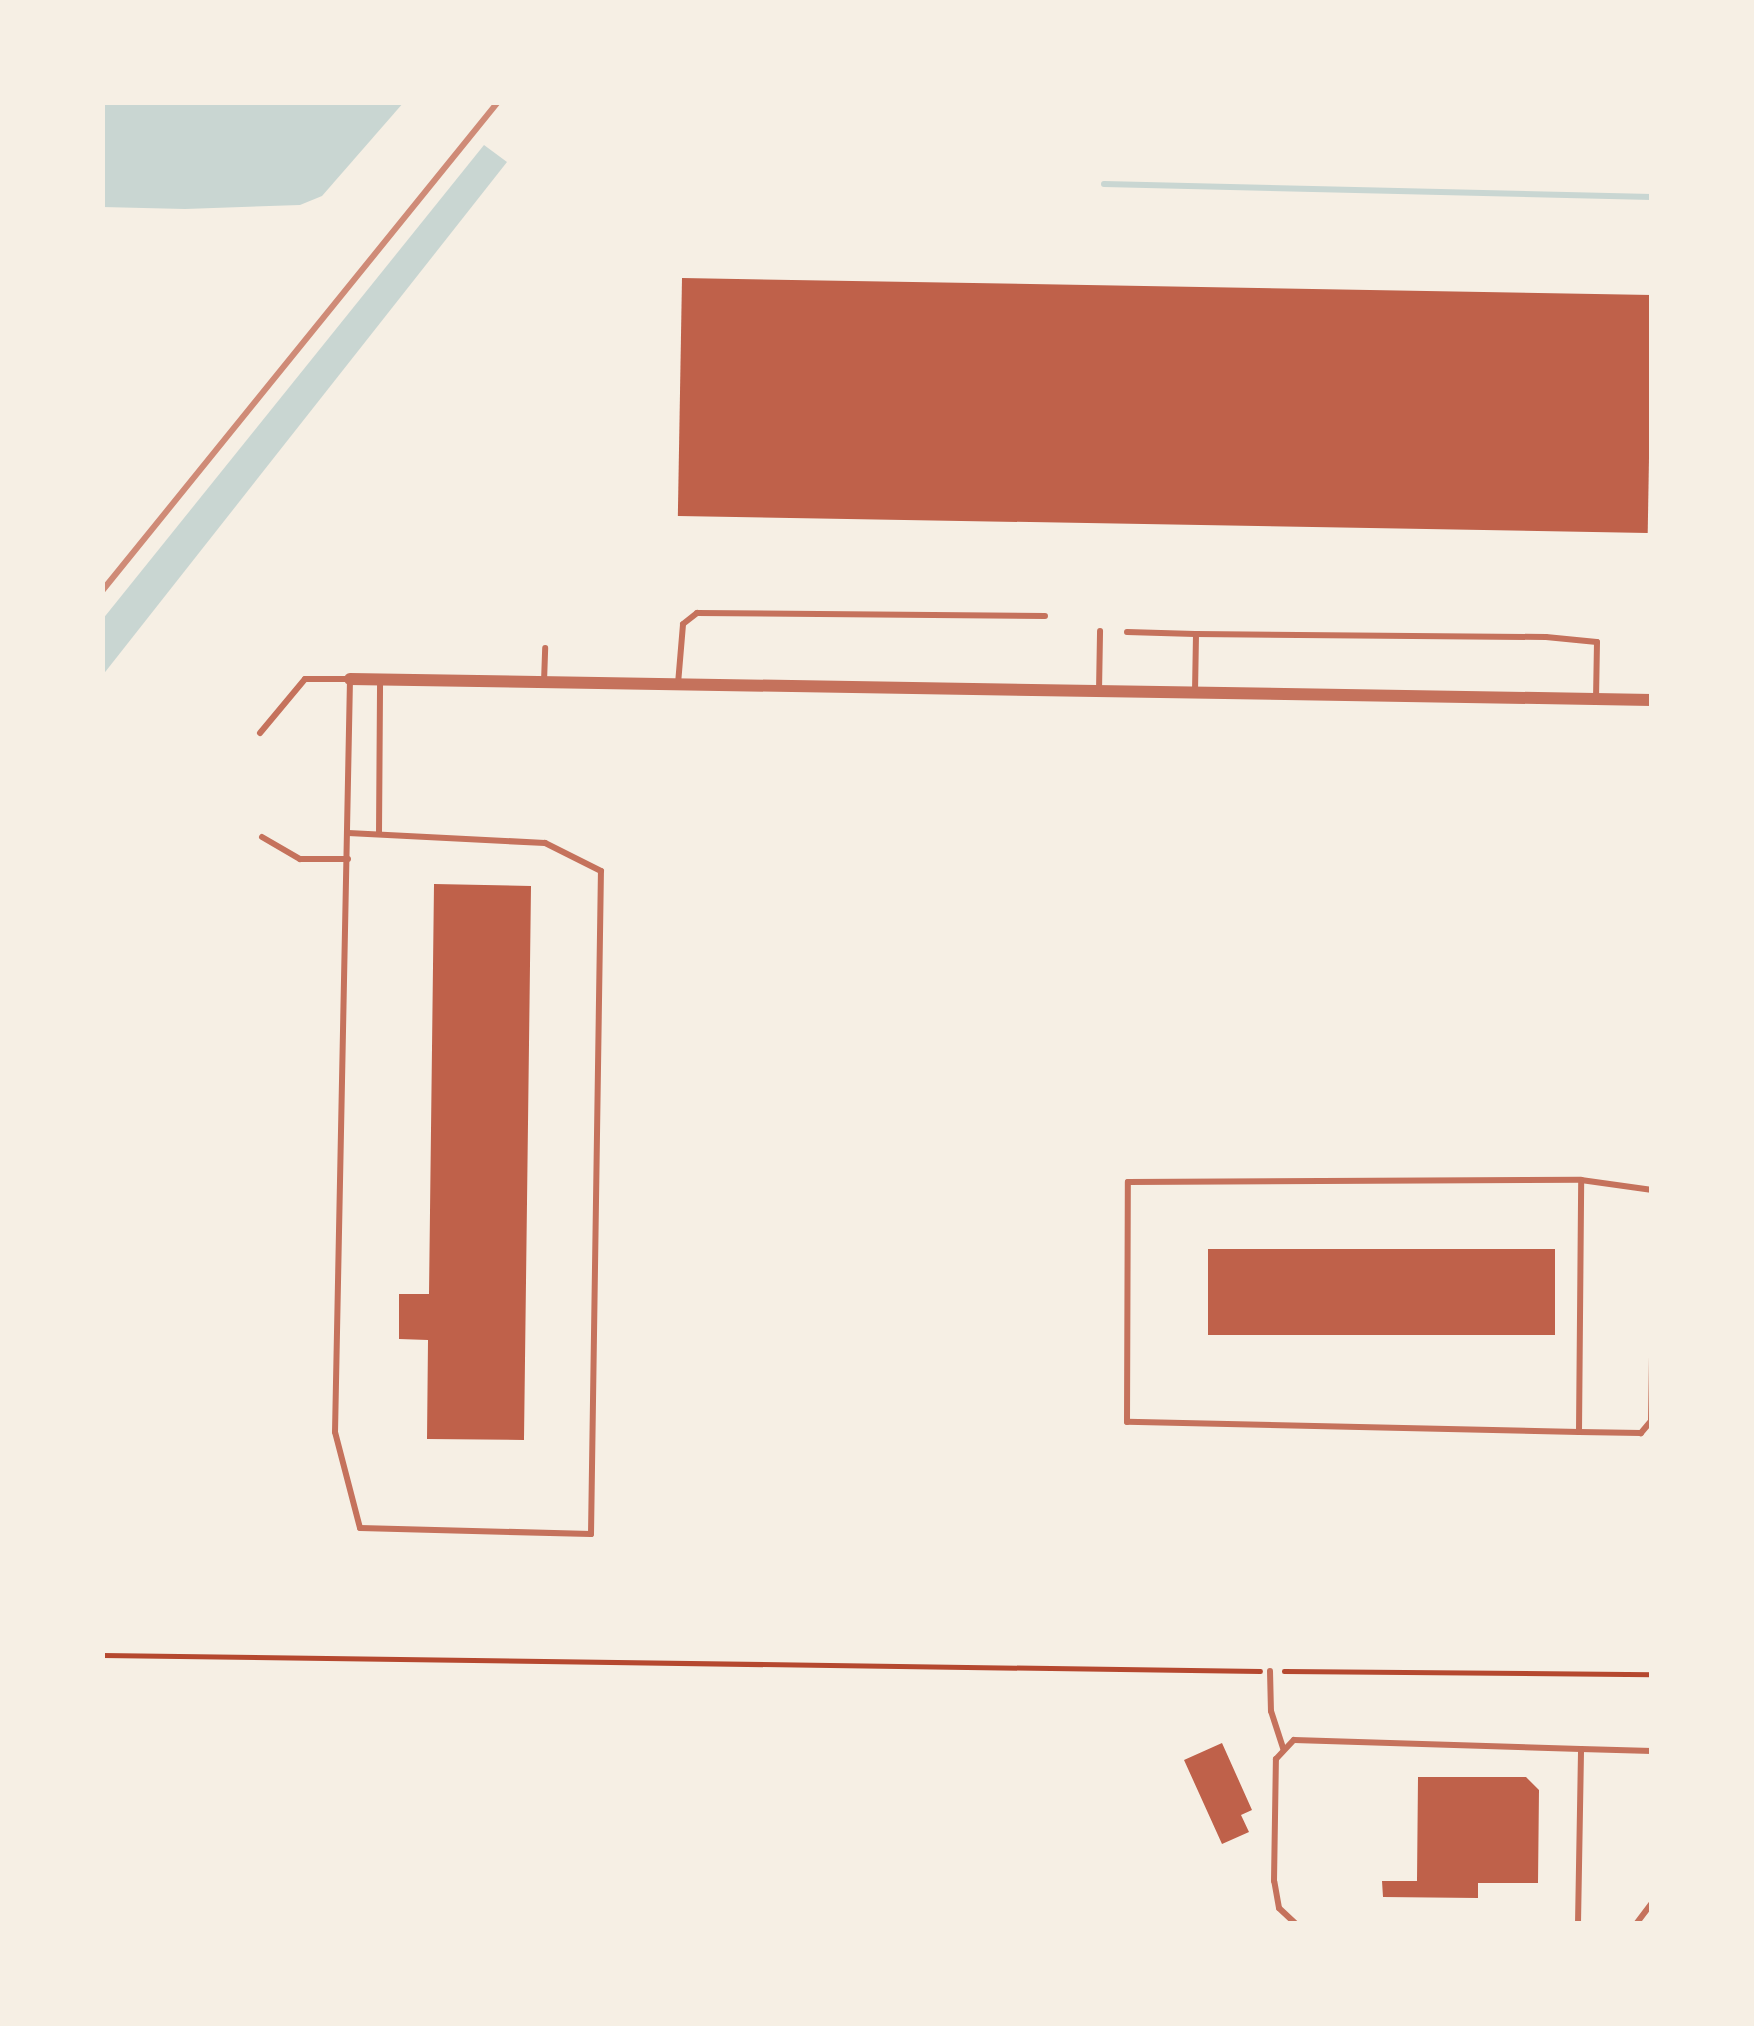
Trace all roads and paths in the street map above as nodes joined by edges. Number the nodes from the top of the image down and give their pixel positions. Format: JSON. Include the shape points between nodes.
{"nodes":[{"id":1,"x":1045,"y":616,"type":"dead end"},
{"id":2,"x":1100,"y":631,"type":"dead end"},
{"id":3,"x":1127,"y":632,"type":"dead end"},
{"id":4,"x":1196,"y":634,"type":"junction"},
{"id":5,"x":545,"y":648,"type":"dead end"},
{"id":6,"x":350,"y":679,"type":"junction"},
{"id":7,"x":380,"y":680,"type":"junction"},
{"id":8,"x":544,"y":682,"type":"junction"},
{"id":9,"x":678,"y":684,"type":"junction"},
{"id":10,"x":1100,"y":691,"type":"junction"},
{"id":11,"x":1195,"y":692,"type":"junction"},
{"id":12,"x":1596,"y":699,"type":"junction"},
{"id":13,"x":1652,"y":700,"type":"edge"},
{"id":14,"x":260,"y":733,"type":"dead end"},
{"id":15,"x":348,"y":832,"type":"junction"},
{"id":16,"x":379,"y":834,"type":"junction"},
{"id":17,"x":262,"y":837,"type":"dead end"},
{"id":18,"x":348,"y":860,"type":"junction"},
{"id":19,"x":1580,"y":1180,"type":"junction"},
{"id":20,"x":1652,"y":1190,"type":"edge"},
{"id":21,"x":1652,"y":1358,"type":"edge"},
{"id":22,"x":1651,"y":1422,"type":"edge"},
{"id":23,"x":1579,"y":1432,"type":"junction"},
{"id":24,"x":102,"y":1655,"type":"edge"},
{"id":25,"x":1270,"y":1671,"type":"junction"},
{"id":26,"x":1652,"y":1674,"type":"edge"},
{"id":27,"x":1283,"y":1749,"type":"junction"},
{"id":28,"x":1580,"y":1749,"type":"junction"},
{"id":29,"x":1652,"y":1751,"type":"edge"},
{"id":30,"x":1652,"y":1903,"type":"edge"},
{"id":31,"x":1297,"y":1924,"type":"edge"},
{"id":32,"x":1578,"y":1924,"type":"edge"},
{"id":33,"x":1636,"y":1924,"type":"edge"}],
"edges":[{"from":1,"to":9,"type":"lane","via":[[698,613],[682,624]]},
{"from":2,"to":10,"type":"lane"},
{"from":3,"to":4,"type":"lane"},
{"from":4,"to":11,"type":"lane"},
{"from":4,"to":12,"type":"lane","via":[[1597,642]]},
{"from":5,"to":8,"type":"lane"},
{"from":6,"to":7,"type":"street"},
{"from":6,"to":14,"type":"lane","via":[[305,679]]},
{"from":6,"to":15,"type":"lane"},
{"from":7,"to":8,"type":"street"},
{"from":7,"to":16,"type":"lane"},
{"from":8,"to":9,"type":"street"},
{"from":9,"to":10,"type":"street"},
{"from":10,"to":11,"type":"street"},
{"from":11,"to":12,"type":"street"},
{"from":12,"to":13,"type":"street"},
{"from":15,"to":16,"type":"lane"},
{"from":15,"to":18,"type":"lane"},
{"from":16,"to":18,"type":"lane","via":[[545,843],[601,871],[591,1534],[360,1528],[335,1432]]},
{"from":17,"to":18,"type":"lane","via":[[300,859]]},
{"from":19,"to":20,"type":"lane"},
{"from":19,"to":23,"type":"lane"},
{"from":19,"to":23,"type":"lane","via":[[1129,1182],[1127,1422]]},
{"from":21,"to":22,"type":"lane"},
{"from":22,"to":23,"type":"lane","via":[[1641,1433]]},
{"from":24,"to":25,"type":"path"},
{"from":25,"to":26,"type":"path"},
{"from":25,"to":27,"type":"lane","via":[[1270,1712]]},
{"from":27,"to":28,"type":"lane","via":[[1315,1738]]},
{"from":27,"to":31,"type":"lane","via":[[1276,1760],[1274,1881],[1279,1908]]},
{"from":28,"to":29,"type":"lane"},
{"from":28,"to":32,"type":"lane"},
{"from":30,"to":33,"type":"lane"}]}
